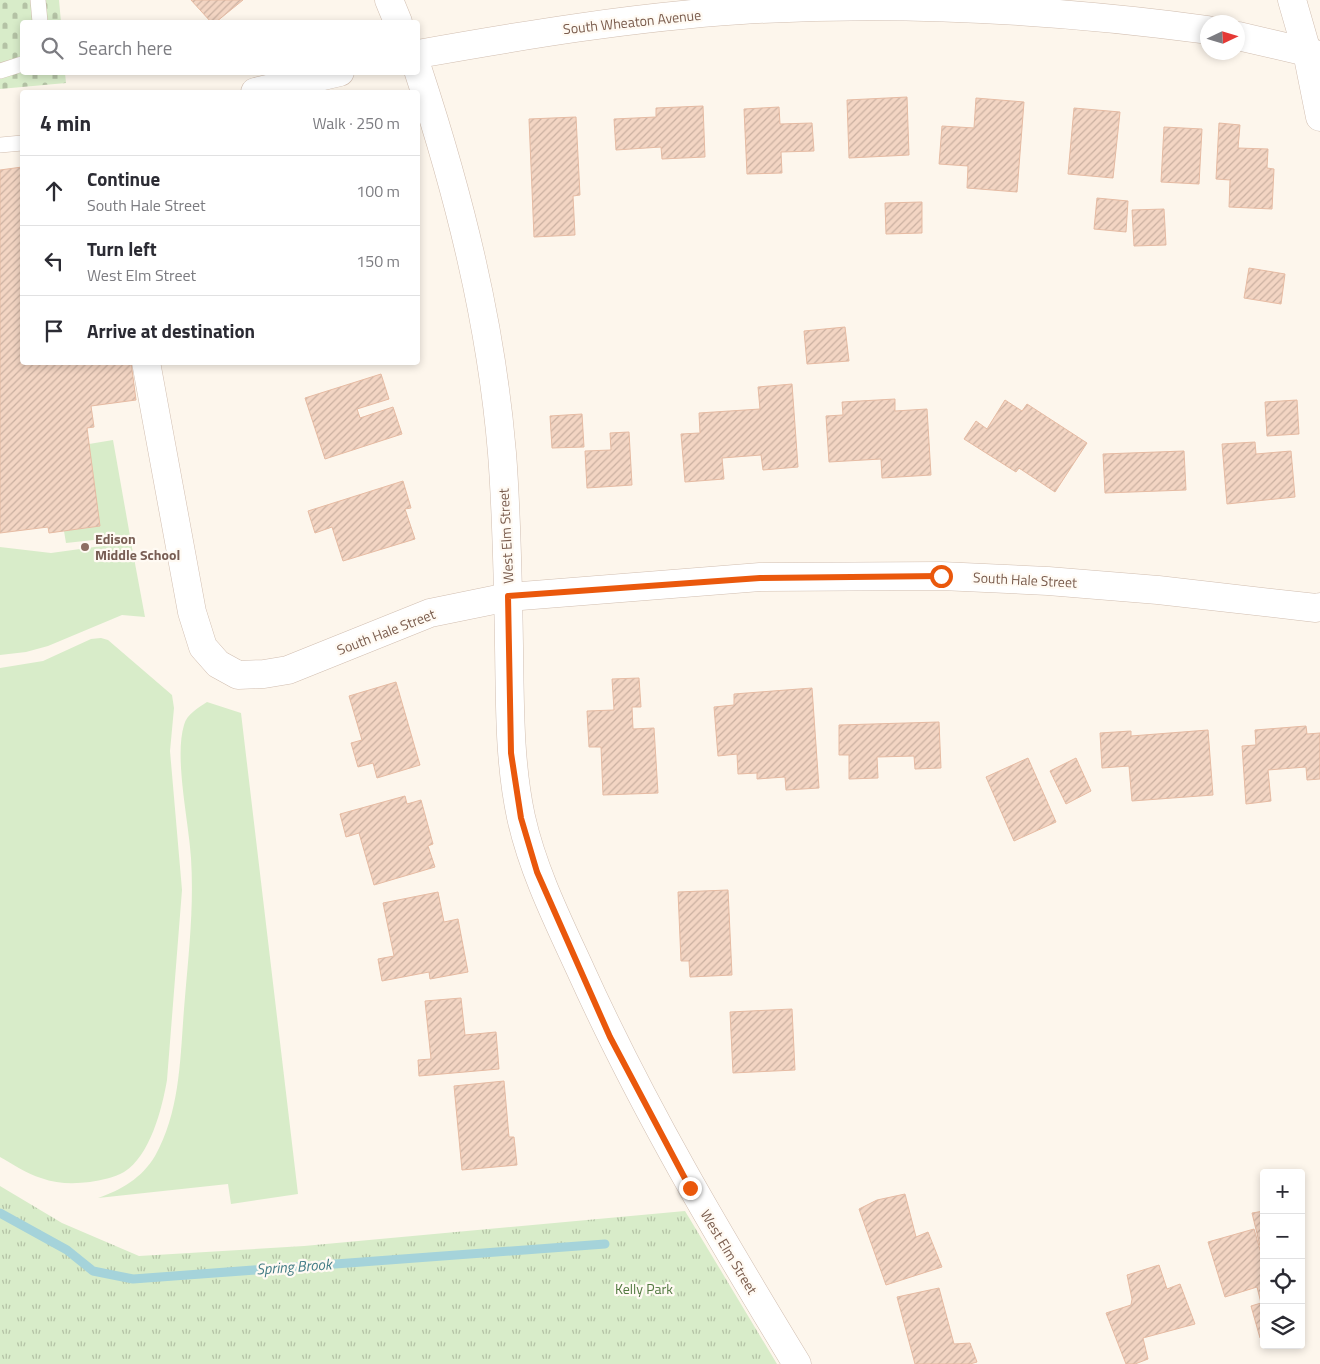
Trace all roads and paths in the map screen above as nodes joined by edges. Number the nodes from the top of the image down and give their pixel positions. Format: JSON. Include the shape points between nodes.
{"nodes":[{"id":1,"x":38,"y":0,"type":"edge"},
{"id":2,"x":389,"y":0,"type":"edge"},
{"id":3,"x":1292,"y":0,"type":"edge"},
{"id":4,"x":40,"y":20,"type":"edge"},
{"id":5,"x":397,"y":20,"type":"edge"},
{"id":6,"x":1200,"y":29,"type":"edge"},
{"id":7,"x":1245,"y":38,"type":"edge"},
{"id":8,"x":420,"y":54,"type":"edge"},
{"id":9,"x":1314,"y":54,"type":"edge"},
{"id":10,"x":20,"y":65,"type":"edge"},
{"id":11,"x":0,"y":71,"type":"edge"},
{"id":12,"x":327,"y":75,"type":"edge"},
{"id":13,"x":420,"y":75,"type":"edge"},
{"id":14,"x":264,"y":90,"type":"edge"},
{"id":15,"x":1320,"y":117,"type":"edge"},
{"id":16,"x":20,"y":143,"type":"edge"},
{"id":17,"x":0,"y":145,"type":"edge"},
{"id":18,"x":147,"y":365,"type":"edge"},
{"id":19,"x":508,"y":596,"type":"junction"},
{"id":20,"x":1320,"y":607,"type":"edge"},
{"id":21,"x":796,"y":1364,"type":"edge"}],
"edges":[{"from":1,"to":4,"type":"lane"},
{"from":2,"to":5,"type":"street"},
{"from":3,"to":9,"type":"street"},
{"from":6,"to":8,"type":"street","name":"South Wheaton Avenue","via":[[1047,12],[938,6],[835,6],[740,10],[631,20]]},
{"from":7,"to":9,"type":"street"},
{"from":9,"to":15,"type":"street"},
{"from":10,"to":11,"type":"lane"},
{"from":12,"to":14,"type":"street"},
{"from":13,"to":19,"type":"street","name":"West Elm Street","via":[[458,200],[486,324],[502,453]]},
{"from":16,"to":17,"type":"lane"},
{"from":18,"to":19,"type":"street","name":"South Hale Street","via":[[192,612],[203,646],[218,664],[238,675],[288,670],[430,614]]},
{"from":19,"to":20,"type":"street","name":"South Hale Street","via":[[760,578],[941,576],[1048,581]]},
{"from":19,"to":21,"type":"street","name":"West Elm Street","via":[[511,753],[521,818],[537,872],[610,1037],[690,1188]]}]}
